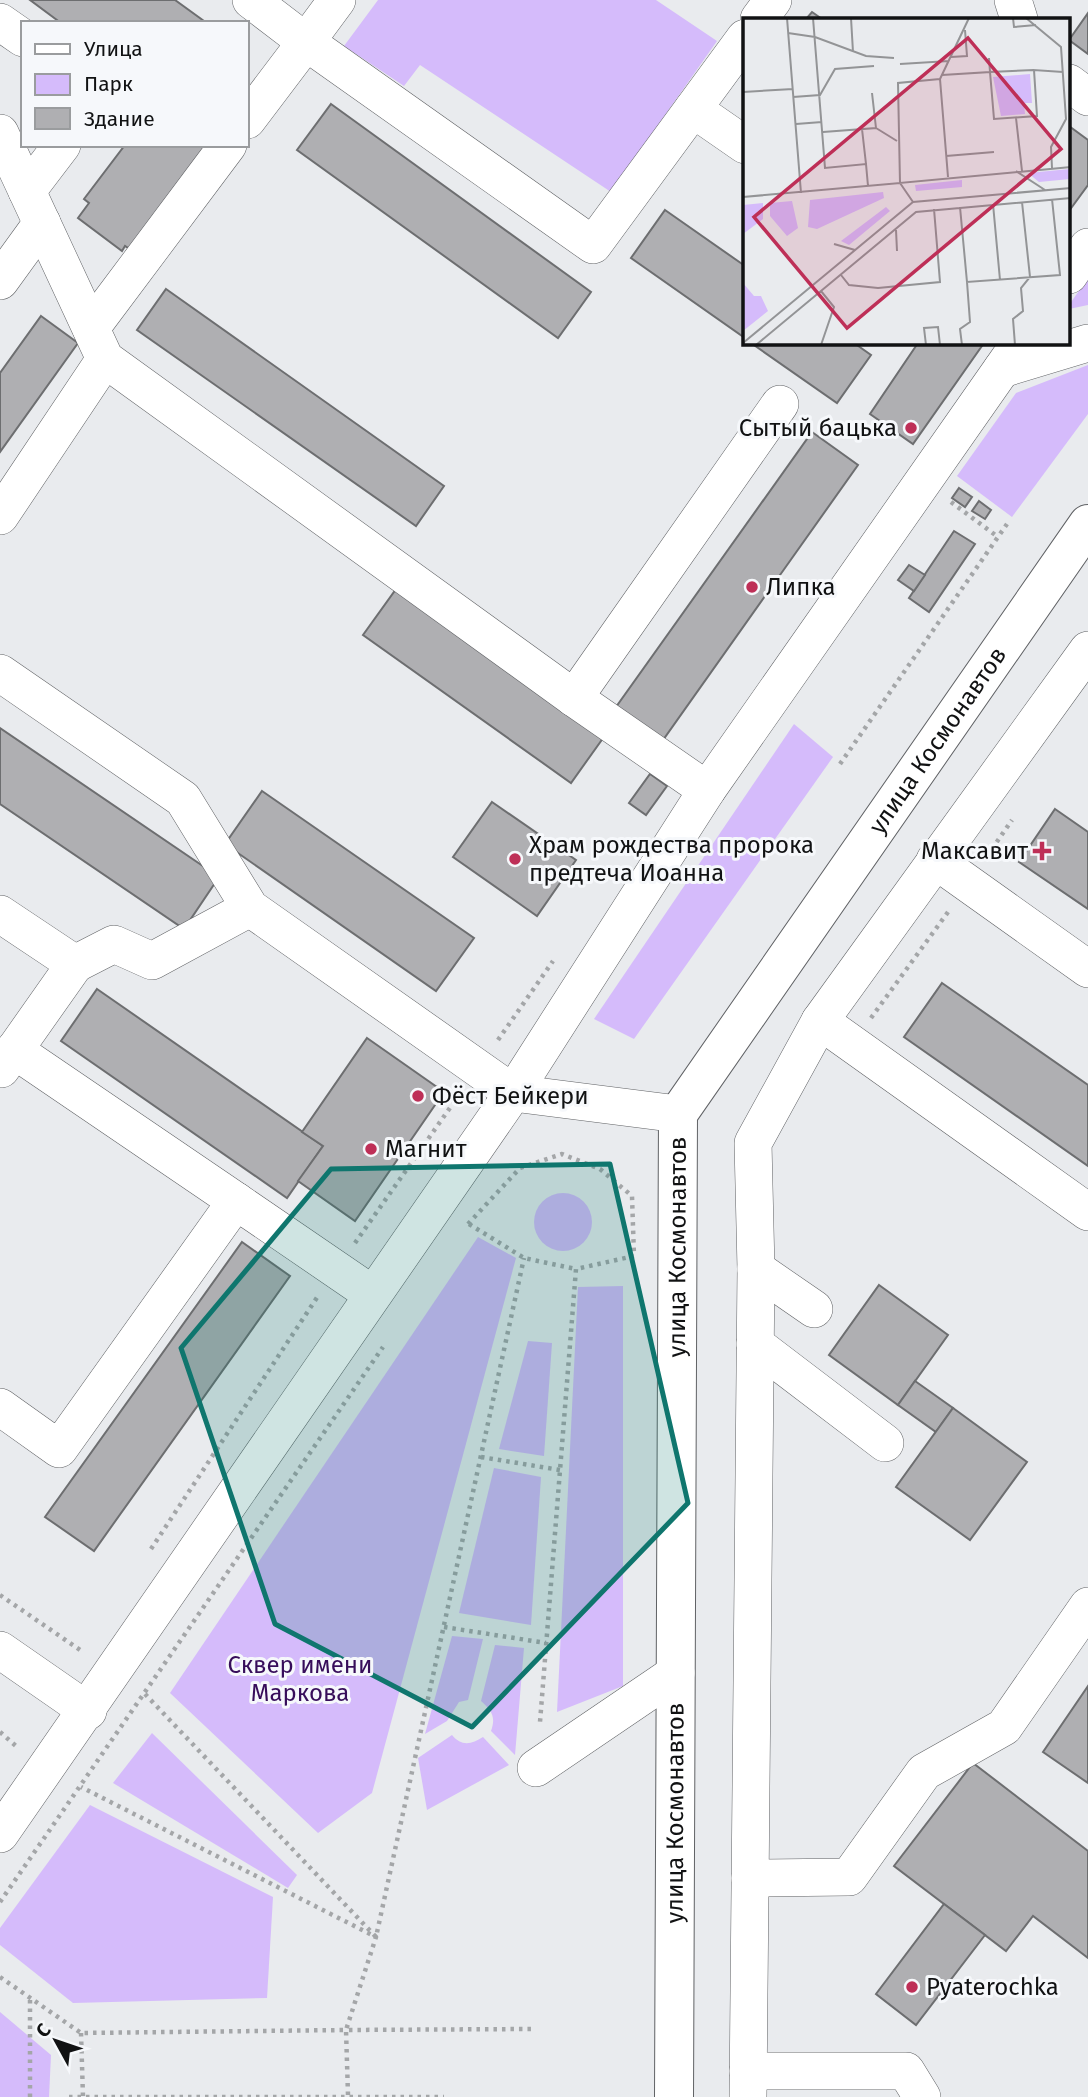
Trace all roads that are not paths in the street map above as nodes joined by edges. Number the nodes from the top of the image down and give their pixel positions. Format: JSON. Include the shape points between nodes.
{"nodes":[{"id":1,"x":251,"y":0,"type":"edge"},
{"id":2,"x":337,"y":0,"type":"edge"},
{"id":3,"x":773,"y":0,"type":"edge"},
{"id":4,"x":1013,"y":0,"type":"edge"},
{"id":5,"x":760,"y":18,"type":"edge"},
{"id":6,"x":1019,"y":18,"type":"edge"},
{"id":7,"x":0,"y":22,"type":"edge"},
{"id":8,"x":21,"y":37,"type":"edge"},
{"id":9,"x":743,"y":41,"type":"edge"},
{"id":10,"x":306,"y":42,"type":"junction"},
{"id":11,"x":1070,"y":84,"type":"edge"},
{"id":12,"x":1088,"y":97,"type":"edge"},
{"id":13,"x":693,"y":109,"type":"junction"},
{"id":14,"x":248,"y":119,"type":"edge"},
{"id":15,"x":0,"y":133,"type":"edge"},
{"id":16,"x":743,"y":144,"type":"edge"},
{"id":17,"x":61,"y":147,"type":"edge"},
{"id":18,"x":227,"y":147,"type":"edge"},
{"id":19,"x":35,"y":207,"type":"junction"},
{"id":20,"x":1088,"y":247,"type":"edge"},
{"id":21,"x":1070,"y":274,"type":"edge"},
{"id":22,"x":0,"y":281,"type":"edge"},
{"id":23,"x":1088,"y":343,"type":"edge"},
{"id":24,"x":98,"y":344,"type":"junction"},
{"id":25,"x":1011,"y":356,"type":"edge"},
{"id":26,"x":780,"y":404,"type":"dead end"},
{"id":27,"x":0,"y":516,"type":"edge"},
{"id":28,"x":1088,"y":524,"type":"edge"},
{"id":29,"x":1085,"y":661,"type":"edge"},
{"id":30,"x":0,"y":673,"type":"edge"},
{"id":31,"x":574,"y":698,"type":"junction"},
{"id":32,"x":707,"y":790,"type":"junction"},
{"id":33,"x":935,"y":860,"type":"junction"},
{"id":34,"x":250,"y":908,"type":"junction"},
{"id":35,"x":0,"y":914,"type":"edge"},
{"id":36,"x":75,"y":964,"type":"junction"},
{"id":37,"x":1088,"y":969,"type":"edge"},
{"id":38,"x":820,"y":1021,"type":"junction"},
{"id":39,"x":7,"y":1060,"type":"edge"},
{"id":40,"x":513,"y":1093,"type":"junction"},
{"id":41,"x":678,"y":1114,"type":"junction"},
{"id":42,"x":236,"y":1201,"type":"junction"},
{"id":43,"x":1088,"y":1212,"type":"edge"},
{"id":44,"x":756,"y":1269,"type":"junction"},
{"id":45,"x":372,"y":1294,"type":"junction"},
{"id":46,"x":814,"y":1309,"type":"dead end"},
{"id":47,"x":755,"y":1344,"type":"junction"},
{"id":48,"x":0,"y":1407,"type":"edge"},
{"id":49,"x":885,"y":1443,"type":"dead end"},
{"id":50,"x":1088,"y":1606,"type":"edge"},
{"id":51,"x":0,"y":1650,"type":"edge"},
{"id":52,"x":676,"y":1673,"type":"junction"},
{"id":53,"x":88,"y":1711,"type":"junction"},
{"id":54,"x":536,"y":1768,"type":"road end"},
{"id":55,"x":0,"y":1833,"type":"edge"},
{"id":56,"x":750,"y":1878,"type":"junction"},
{"id":57,"x":748,"y":2084,"type":"edge"},
{"id":58,"x":674,"y":2097,"type":"edge"},
{"id":59,"x":922,"y":2097,"type":"edge"}],
"edges":[{"from":1,"to":10,"type":"street"},
{"from":2,"to":10,"type":"street"},
{"from":3,"to":5,"type":"street"},
{"from":4,"to":6,"type":"street"},
{"from":7,"to":8,"type":"street"},
{"from":9,"to":13,"type":"street"},
{"from":10,"to":13,"type":"street","via":[[593,245]]},
{"from":10,"to":14,"type":"street"},
{"from":11,"to":12,"type":"street"},
{"from":13,"to":16,"type":"street"},
{"from":15,"to":19,"type":"street"},
{"from":17,"to":19,"type":"street"},
{"from":18,"to":24,"type":"street"},
{"from":19,"to":22,"type":"street"},
{"from":19,"to":24,"type":"street"},
{"from":20,"to":21,"type":"street"},
{"from":23,"to":25,"type":"street"},
{"from":24,"to":27,"type":"street"},
{"from":24,"to":31,"type":"street"},
{"from":25,"to":32,"type":"street"},
{"from":26,"to":31,"type":"street"},
{"from":28,"to":41,"type":"main road","name":"улица Космонавтов"},
{"from":29,"to":33,"type":"street"},
{"from":30,"to":34,"type":"street","via":[[183,799]]},
{"from":31,"to":32,"type":"street"},
{"from":32,"to":40,"type":"street"},
{"from":33,"to":37,"type":"street"},
{"from":33,"to":38,"type":"street"},
{"from":34,"to":36,"type":"street","via":[[152,961],[114,944]]},
{"from":34,"to":40,"type":"street"},
{"from":35,"to":36,"type":"street"},
{"from":36,"to":39,"type":"street"},
{"from":38,"to":43,"type":"street"},
{"from":38,"to":44,"type":"street","via":[[753,1143]]},
{"from":39,"to":42,"type":"street"},
{"from":40,"to":41,"type":"street"},
{"from":40,"to":45,"type":"street"},
{"from":41,"to":52,"type":"main road","name":"улица Космонавтов"},
{"from":42,"to":45,"type":"street"},
{"from":42,"to":48,"type":"street","via":[[59,1449]]},
{"from":44,"to":46,"type":"street"},
{"from":44,"to":47,"type":"street"},
{"from":45,"to":53,"type":"street"},
{"from":47,"to":49,"type":"street"},
{"from":47,"to":56,"type":"street"},
{"from":50,"to":56,"type":"street","via":[[1004,1727],[924,1772],[849,1877]]},
{"from":51,"to":53,"type":"street"},
{"from":52,"to":54,"type":"street"},
{"from":52,"to":58,"type":"main road","name":"улица Космонавтов"},
{"from":53,"to":55,"type":"street"},
{"from":56,"to":57,"type":"street"},
{"from":57,"to":59,"type":"street","via":[[906,2071]]}]}
